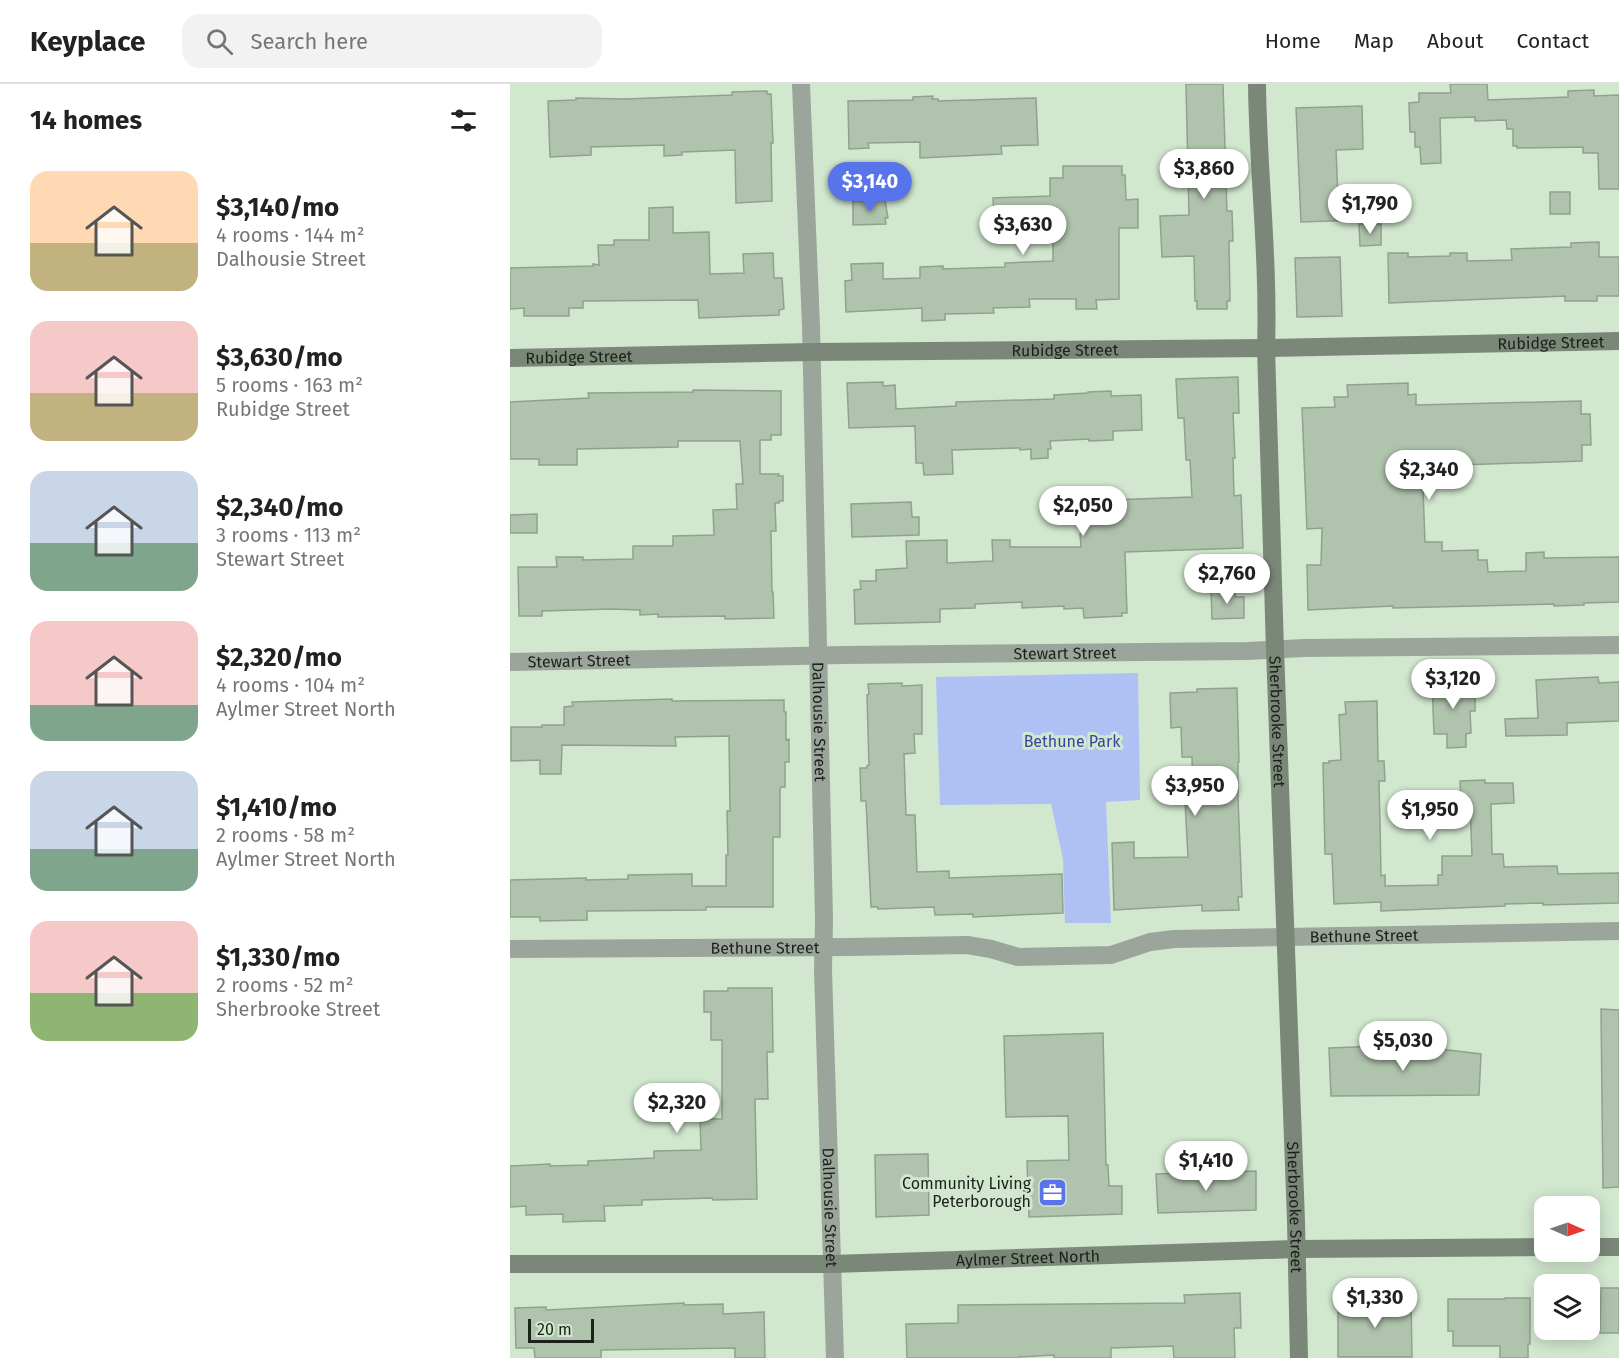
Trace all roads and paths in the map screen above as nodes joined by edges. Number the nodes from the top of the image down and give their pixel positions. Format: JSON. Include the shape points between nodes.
{"nodes":[{"id":1,"x":801,"y":84,"type":"edge"},
{"id":2,"x":1257,"y":84,"type":"edge"},
{"id":3,"x":1619,"y":341,"type":"edge"},
{"id":4,"x":1266,"y":348,"type":"junction"},
{"id":5,"x":811,"y":352,"type":"junction"},
{"id":6,"x":510,"y":358,"type":"edge"},
{"id":7,"x":1619,"y":645,"type":"edge"},
{"id":8,"x":1275,"y":650,"type":"junction"},
{"id":9,"x":818,"y":655,"type":"junction"},
{"id":10,"x":510,"y":662,"type":"edge"},
{"id":11,"x":1619,"y":931,"type":"edge"},
{"id":12,"x":1286,"y":938,"type":"junction"},
{"id":13,"x":823,"y":947,"type":"junction"},
{"id":14,"x":510,"y":949,"type":"edge"},
{"id":15,"x":1534,"y":1247,"type":"edge"},
{"id":16,"x":1600,"y":1247,"type":"edge"},
{"id":17,"x":1619,"y":1247,"type":"edge"},
{"id":18,"x":1296,"y":1249,"type":"junction"},
{"id":19,"x":510,"y":1264,"type":"edge"},
{"id":20,"x":832,"y":1264,"type":"junction"},
{"id":21,"x":835,"y":1358,"type":"edge"},
{"id":22,"x":1299,"y":1358,"type":"edge"}],
"edges":[{"from":1,"to":5,"type":"street","name":"Dalhousie Street"},
{"from":2,"to":4,"type":"main road","name":"Sherbrooke Street"},
{"from":3,"to":4,"type":"main road","name":"Rubidge Street"},
{"from":4,"to":5,"type":"main road","name":"Rubidge Street"},
{"from":4,"to":8,"type":"main road","name":"Sherbrooke Street"},
{"from":5,"to":6,"type":"main road","name":"Rubidge Street"},
{"from":5,"to":9,"type":"street","name":"Dalhousie Street"},
{"from":7,"to":8,"type":"street","name":"Stewart Street"},
{"from":8,"to":9,"type":"street","name":"Stewart Street"},
{"from":8,"to":12,"type":"main road","name":"Sherbrooke Street"},
{"from":9,"to":10,"type":"street","name":"Stewart Street"},
{"from":9,"to":13,"type":"street","name":"Dalhousie Street"},
{"from":11,"to":12,"type":"street","name":"Bethune Street"},
{"from":12,"to":13,"type":"street","name":"Bethune Street","via":[[1174,939],[1111,955],[1018,957],[967,945]]},
{"from":12,"to":18,"type":"main road","name":"Sherbrooke Street"},
{"from":13,"to":14,"type":"street","name":"Bethune Street"},
{"from":13,"to":20,"type":"street","name":"Dalhousie Street"},
{"from":15,"to":18,"type":"main road","name":"Aylmer Street North"},
{"from":16,"to":17,"type":"main road"},
{"from":18,"to":20,"type":"main road","name":"Aylmer Street North"},
{"from":18,"to":22,"type":"main road","name":"Sherbrooke Street"},
{"from":19,"to":20,"type":"main road","name":"Aylmer Street North"},
{"from":20,"to":21,"type":"street","name":"Dalhousie Street"}]}
